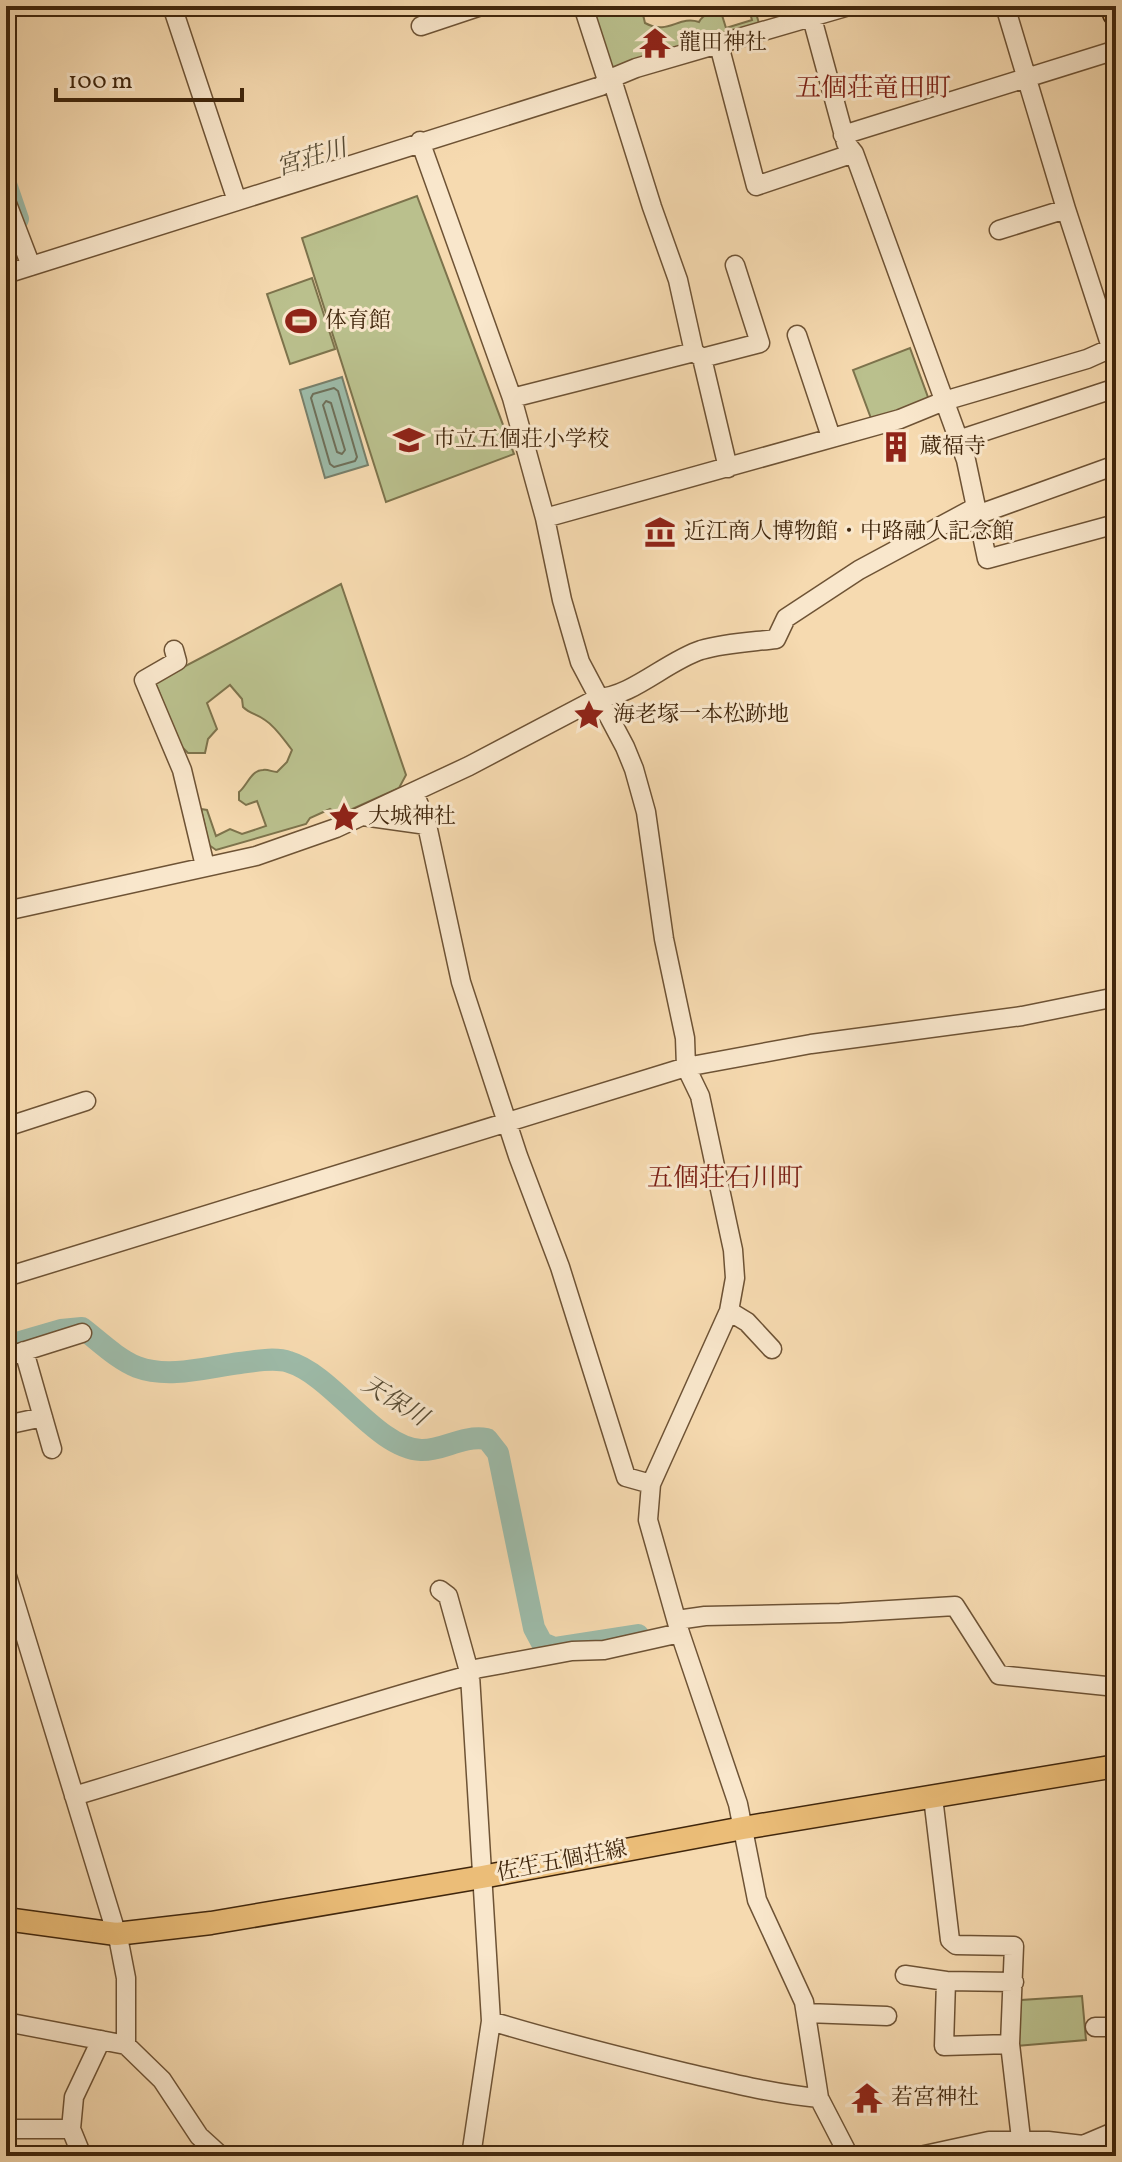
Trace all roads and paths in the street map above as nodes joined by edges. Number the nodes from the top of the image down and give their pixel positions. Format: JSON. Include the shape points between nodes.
{"nodes":[{"id":1,"x":172,"y":6,"type":"edge"},
{"id":2,"x":481,"y":6,"type":"edge"},
{"id":3,"x":583,"y":6,"type":"edge"},
{"id":4,"x":849,"y":6,"type":"edge"},
{"id":5,"x":1005,"y":6,"type":"edge"},
{"id":6,"x":1114,"y":6,"type":"edge"},
{"id":7,"x":1116,"y":13,"type":"edge"},
{"id":8,"x":812,"y":18,"type":"junction"},
{"id":9,"x":421,"y":26,"type":"dead end"},
{"id":10,"x":719,"y":45,"type":"junction"},
{"id":11,"x":1116,"y":50,"type":"edge"},
{"id":12,"x":1026,"y":77,"type":"junction"},
{"id":13,"x":607,"y":80,"type":"junction"},
{"id":14,"x":843,"y":135,"type":"junction"},
{"id":15,"x":420,"y":141,"type":"junction"},
{"id":16,"x":854,"y":153,"type":"junction"},
{"id":17,"x":6,"y":201,"type":"edge"},
{"id":18,"x":237,"y":201,"type":"junction"},
{"id":19,"x":1066,"y":209,"type":"junction"},
{"id":20,"x":999,"y":230,"type":"dead end"},
{"id":21,"x":735,"y":265,"type":"dead end"},
{"id":22,"x":31,"y":266,"type":"junction"},
{"id":23,"x":6,"y":274,"type":"edge"},
{"id":24,"x":797,"y":335,"type":"dead end"},
{"id":25,"x":1114,"y":349,"type":"edge"},
{"id":26,"x":698,"y":355,"type":"junction"},
{"id":27,"x":1116,"y":388,"type":"edge"},
{"id":28,"x":512,"y":398,"type":"junction"},
{"id":29,"x":944,"y":401,"type":"junction"},
{"id":30,"x":831,"y":437,"type":"junction"},
{"id":31,"x":958,"y":440,"type":"junction"},
{"id":32,"x":1116,"y":465,"type":"edge"},
{"id":33,"x":728,"y":468,"type":"junction"},
{"id":34,"x":976,"y":511,"type":"junction"},
{"id":35,"x":545,"y":518,"type":"junction"},
{"id":36,"x":1116,"y":524,"type":"edge"},
{"id":37,"x":174,"y":650,"type":"dead end"},
{"id":38,"x":598,"y":698,"type":"junction"},
{"id":39,"x":414,"y":792,"type":"junction"},
{"id":40,"x":363,"y":816,"type":"junction"},
{"id":41,"x":427,"y":825,"type":"junction"},
{"id":42,"x":205,"y":866,"type":"junction"},
{"id":43,"x":6,"y":911,"type":"edge"},
{"id":44,"x":1116,"y":997,"type":"edge"},
{"id":45,"x":686,"y":1067,"type":"junction"},
{"id":46,"x":86,"y":1101,"type":"dead end"},
{"id":47,"x":508,"y":1124,"type":"junction"},
{"id":48,"x":6,"y":1127,"type":"edge"},
{"id":49,"x":6,"y":1277,"type":"edge"},
{"id":50,"x":729,"y":1311,"type":"junction"},
{"id":51,"x":82,"y":1333,"type":"dead end"},
{"id":52,"x":772,"y":1349,"type":"dead end"},
{"id":53,"x":24,"y":1351,"type":"junction"},
{"id":54,"x":6,"y":1357,"type":"edge"},
{"id":55,"x":43,"y":1417,"type":"junction"},
{"id":56,"x":6,"y":1425,"type":"edge"},
{"id":57,"x":52,"y":1449,"type":"dead end"},
{"id":58,"x":651,"y":1484,"type":"junction"},
{"id":59,"x":6,"y":1573,"type":"edge"},
{"id":60,"x":440,"y":1590,"type":"dead end"},
{"id":61,"x":10,"y":1599,"type":"edge"},
{"id":62,"x":679,"y":1626,"type":"junction"},
{"id":63,"x":470,"y":1675,"type":"junction"},
{"id":64,"x":1116,"y":1687,"type":"edge"},
{"id":65,"x":1116,"y":1766,"type":"edge"},
{"id":66,"x":74,"y":1796,"type":"junction"},
{"id":67,"x":933,"y":1797,"type":"junction"},
{"id":68,"x":743,"y":1828,"type":"junction"},
{"id":69,"x":482,"y":1877,"type":"junction"},
{"id":70,"x":6,"y":1919,"type":"edge"},
{"id":71,"x":116,"y":1934,"type":"junction"},
{"id":72,"x":905,"y":1975,"type":"dead end"},
{"id":73,"x":946,"y":1981,"type":"junction"},
{"id":74,"x":1014,"y":1982,"type":"junction"},
{"id":75,"x":805,"y":2007,"type":"junction"},
{"id":76,"x":887,"y":2016,"type":"dead end"},
{"id":77,"x":491,"y":2021,"type":"junction"},
{"id":78,"x":6,"y":2022,"type":"edge"},
{"id":79,"x":1095,"y":2027,"type":"dead end"},
{"id":80,"x":1116,"y":2027,"type":"edge"},
{"id":81,"x":101,"y":2040,"type":"junction"},
{"id":82,"x":1010,"y":2044,"type":"junction"},
{"id":83,"x":126,"y":2045,"type":"junction"},
{"id":84,"x":819,"y":2098,"type":"junction"},
{"id":85,"x":6,"y":2129,"type":"edge"},
{"id":86,"x":71,"y":2129,"type":"junction"},
{"id":87,"x":1116,"y":2131,"type":"edge"},
{"id":88,"x":1021,"y":2148,"type":"edge"},
{"id":89,"x":972,"y":2151,"type":"edge"},
{"id":90,"x":1085,"y":2151,"type":"edge"},
{"id":91,"x":82,"y":2156,"type":"edge"},
{"id":92,"x":221,"y":2156,"type":"edge"},
{"id":93,"x":471,"y":2156,"type":"edge"},
{"id":94,"x":849,"y":2156,"type":"edge"},
{"id":95,"x":920,"y":2156,"type":"edge"}],
"edges":[{"from":1,"to":18,"type":"street"},
{"from":2,"to":9,"type":"street"},
{"from":3,"to":13,"type":"street"},
{"from":4,"to":8,"type":"street"},
{"from":5,"to":12,"type":"street"},
{"from":6,"to":7,"type":"highway"},
{"from":8,"to":10,"type":"street"},
{"from":8,"to":14,"type":"street"},
{"from":10,"to":13,"type":"street"},
{"from":10,"to":16,"type":"street","via":[[756,186]]},
{"from":11,"to":12,"type":"street"},
{"from":12,"to":14,"type":"street"},
{"from":12,"to":19,"type":"street"},
{"from":13,"to":15,"type":"street"},
{"from":13,"to":26,"type":"street","via":[[614,86]]},
{"from":14,"to":16,"type":"street"},
{"from":15,"to":18,"type":"street"},
{"from":15,"to":28,"type":"street"},
{"from":16,"to":29,"type":"street"},
{"from":17,"to":22,"type":"street"},
{"from":18,"to":22,"type":"street"},
{"from":19,"to":20,"type":"street"},
{"from":19,"to":25,"type":"street"},
{"from":21,"to":26,"type":"street","via":[[760,343]]},
{"from":22,"to":23,"type":"street"},
{"from":24,"to":30,"type":"street"},
{"from":25,"to":29,"type":"street"},
{"from":26,"to":28,"type":"street"},
{"from":26,"to":33,"type":"street"},
{"from":27,"to":31,"type":"street"},
{"from":28,"to":35,"type":"street"},
{"from":29,"to":30,"type":"street"},
{"from":29,"to":31,"type":"street"},
{"from":30,"to":33,"type":"street"},
{"from":31,"to":34,"type":"street"},
{"from":32,"to":34,"type":"street"},
{"from":33,"to":35,"type":"street"},
{"from":34,"to":36,"type":"street","via":[[987,559]]},
{"from":34,"to":38,"type":"street","via":[[859,570],[786,618],[776,639],[700,650],[611,697]]},
{"from":35,"to":38,"type":"street","via":[[572,635]]},
{"from":37,"to":42,"type":"street","via":[[177,661],[144,680],[182,770]]},
{"from":38,"to":39,"type":"street"},
{"from":38,"to":45,"type":"street","via":[[625,747],[646,812]]},
{"from":39,"to":40,"type":"street"},
{"from":39,"to":41,"type":"street"},
{"from":40,"to":41,"type":"street"},
{"from":40,"to":42,"type":"street","via":[[256,856]]},
{"from":41,"to":47,"type":"street","via":[[461,982]]},
{"from":42,"to":43,"type":"street"},
{"from":44,"to":45,"type":"street"},
{"from":45,"to":47,"type":"street"},
{"from":45,"to":50,"type":"street","via":[[700,1096],[733,1250]]},
{"from":46,"to":48,"type":"street"},
{"from":47,"to":49,"type":"street"},
{"from":47,"to":58,"type":"street","via":[[626,1477]]},
{"from":50,"to":52,"type":"street"},
{"from":50,"to":58,"type":"street"},
{"from":51,"to":53,"type":"street"},
{"from":53,"to":54,"type":"street"},
{"from":53,"to":55,"type":"street"},
{"from":55,"to":56,"type":"street"},
{"from":55,"to":57,"type":"street"},
{"from":58,"to":62,"type":"street","via":[[648,1520]]},
{"from":59,"to":61,"type":"street"},
{"from":60,"to":63,"type":"street","via":[[448,1596]]},
{"from":61,"to":66,"type":"street"},
{"from":62,"to":63,"type":"street","via":[[604,1650],[475,1669]]},
{"from":62,"to":64,"type":"street","via":[[705,1616],[955,1606],[999,1675]]},
{"from":62,"to":68,"type":"street"},
{"from":63,"to":66,"type":"street"},
{"from":63,"to":69,"type":"street"},
{"from":65,"to":67,"type":"main road","name":"佐生五個荘線"},
{"from":66,"to":71,"type":"street"},
{"from":67,"to":68,"type":"main road","name":"佐生五個荘線"},
{"from":67,"to":74,"type":"street","via":[[950,1940],[956,1945],[1014,1946]]},
{"from":68,"to":69,"type":"main road","name":"佐生五個荘線"},
{"from":68,"to":75,"type":"street","via":[[757,1900]]},
{"from":69,"to":71,"type":"main road","name":"佐生五個荘線"},
{"from":69,"to":77,"type":"street"},
{"from":70,"to":71,"type":"main road","name":"佐生五個荘線"},
{"from":71,"to":83,"type":"street","via":[[126,1978]]},
{"from":72,"to":73,"type":"street"},
{"from":73,"to":74,"type":"street"},
{"from":73,"to":82,"type":"street","via":[[944,2046]]},
{"from":74,"to":82,"type":"street"},
{"from":75,"to":76,"type":"street"},
{"from":75,"to":84,"type":"street"},
{"from":77,"to":84,"type":"street","via":[[574,2046],[780,2094]]},
{"from":77,"to":93,"type":"street"},
{"from":78,"to":81,"type":"street"},
{"from":79,"to":80,"type":"street"},
{"from":81,"to":83,"type":"street"},
{"from":81,"to":86,"type":"street","via":[[74,2097]]},
{"from":82,"to":88,"type":"street"},
{"from":83,"to":92,"type":"street","via":[[150,2065],[199,2136]]},
{"from":84,"to":94,"type":"street"},
{"from":85,"to":86,"type":"street"},
{"from":86,"to":91,"type":"street"},
{"from":87,"to":90,"type":"street"},
{"from":88,"to":89,"type":"street","via":[[989,2141]]},
{"from":88,"to":90,"type":"street"},
{"from":89,"to":95,"type":"street"}]}
